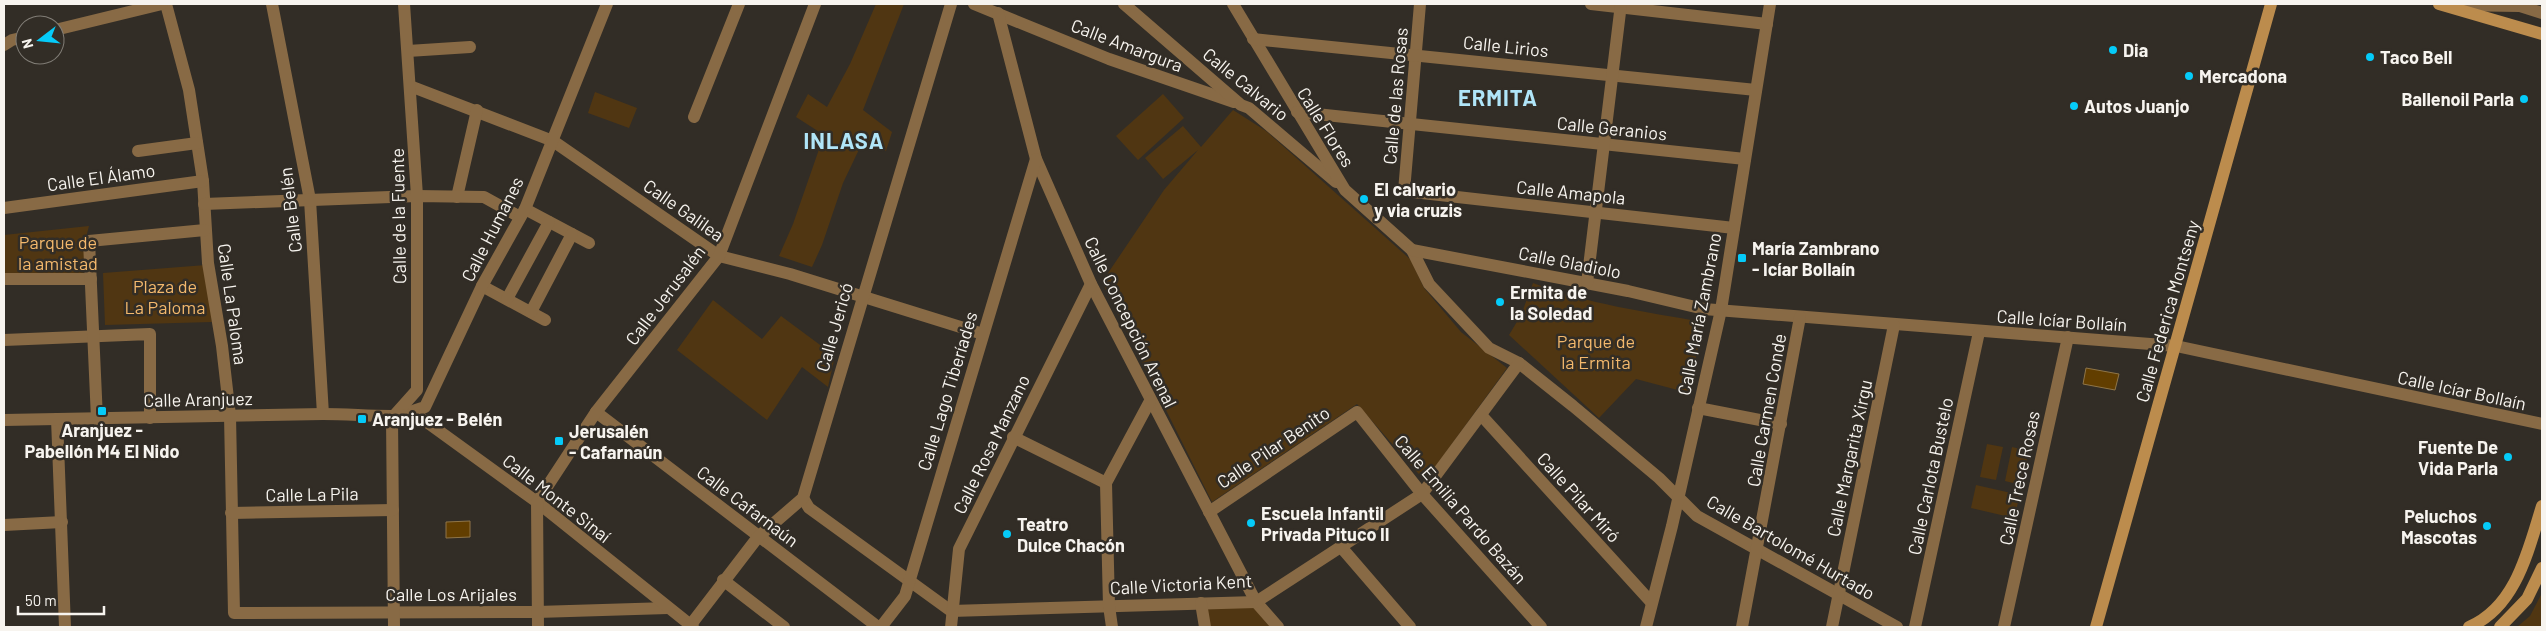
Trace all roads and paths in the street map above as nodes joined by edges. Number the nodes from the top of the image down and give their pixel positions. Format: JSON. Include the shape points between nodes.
{"nodes":[{"id":1,"x":162,"y":4,"type":"edge"},
{"id":2,"x":166,"y":4,"type":"edge"},
{"id":3,"x":272,"y":4,"type":"edge"},
{"id":4,"x":404,"y":4,"type":"edge"},
{"id":5,"x":607,"y":4,"type":"edge"},
{"id":6,"x":739,"y":4,"type":"edge"},
{"id":7,"x":814,"y":4,"type":"edge"},
{"id":8,"x":951,"y":4,"type":"edge"},
{"id":9,"x":974,"y":4,"type":"edge"},
{"id":10,"x":1124,"y":4,"type":"edge"},
{"id":11,"x":1233,"y":4,"type":"edge"},
{"id":12,"x":1420,"y":4,"type":"edge"},
{"id":13,"x":1591,"y":4,"type":"edge"},
{"id":14,"x":1770,"y":4,"type":"edge"},
{"id":15,"x":2271,"y":4,"type":"edge"},
{"id":16,"x":2442,"y":4,"type":"edge"},
{"id":17,"x":1620,"y":6,"type":"edge"},
{"id":18,"x":998,"y":13,"type":"junction"},
{"id":19,"x":2542,"y":13,"type":"edge"},
{"id":20,"x":1767,"y":24,"type":"junction"},
{"id":21,"x":65,"y":28,"type":"edge"},
{"id":22,"x":2542,"y":34,"type":"edge"},
{"id":23,"x":1253,"y":38,"type":"junction"},
{"id":24,"x":470,"y":46,"type":"dead end"},
{"id":25,"x":408,"y":51,"type":"junction"},
{"id":26,"x":1416,"y":54,"type":"junction"},
{"id":27,"x":1612,"y":75,"type":"junction"},
{"id":28,"x":410,"y":86,"type":"junction"},
{"id":29,"x":1756,"y":90,"type":"junction"},
{"id":30,"x":1240,"y":105,"type":"junction"},
{"id":31,"x":477,"y":110,"type":"junction"},
{"id":32,"x":1296,"y":112,"type":"junction"},
{"id":33,"x":694,"y":117,"type":"dead end"},
{"id":34,"x":1409,"y":123,"type":"junction"},
{"id":35,"x":553,"y":141,"type":"junction"},
{"id":36,"x":197,"y":143,"type":"junction"},
{"id":37,"x":1603,"y":144,"type":"junction"},
{"id":38,"x":138,"y":151,"type":"dead end"},
{"id":39,"x":1036,"y":159,"type":"junction"},
{"id":40,"x":1745,"y":160,"type":"junction"},
{"id":41,"x":203,"y":181,"type":"junction"},
{"id":42,"x":1345,"y":190,"type":"junction"},
{"id":43,"x":1404,"y":191,"type":"joint"},
{"id":44,"x":418,"y":196,"type":"junction"},
{"id":45,"x":457,"y":197,"type":"junction"},
{"id":46,"x":310,"y":200,"type":"junction"},
{"id":47,"x":204,"y":204,"type":"junction"},
{"id":48,"x":4,"y":208,"type":"edge"},
{"id":49,"x":1596,"y":212,"type":"junction"},
{"id":50,"x":522,"y":213,"type":"junction"},
{"id":51,"x":549,"y":222,"type":"junction"},
{"id":52,"x":1734,"y":228,"type":"junction"},
{"id":53,"x":205,"y":230,"type":"junction"},
{"id":54,"x":572,"y":234,"type":"junction"},
{"id":55,"x":589,"y":243,"type":"dead end"},
{"id":56,"x":1412,"y":250,"type":"junction"},
{"id":57,"x":719,"y":256,"type":"junction"},
{"id":58,"x":4,"y":278,"type":"edge"},
{"id":59,"x":91,"y":279,"type":"junction"},
{"id":60,"x":1587,"y":283,"type":"junction"},
{"id":61,"x":1091,"y":284,"type":"junction"},
{"id":62,"x":482,"y":286,"type":"junction"},
{"id":63,"x":862,"y":296,"type":"junction"},
{"id":64,"x":507,"y":299,"type":"junction"},
{"id":65,"x":1721,"y":310,"type":"junction"},
{"id":66,"x":531,"y":312,"type":"junction"},
{"id":67,"x":1800,"y":316,"type":"junction"},
{"id":68,"x":545,"y":320,"type":"dead end"},
{"id":69,"x":1894,"y":325,"type":"junction"},
{"id":70,"x":1979,"y":332,"type":"junction"},
{"id":71,"x":983,"y":334,"type":"junction"},
{"id":72,"x":94,"y":337,"type":"junction"},
{"id":73,"x":2068,"y":337,"type":"junction"},
{"id":74,"x":4,"y":340,"type":"edge"},
{"id":75,"x":2176,"y":346,"type":"junction"},
{"id":76,"x":1519,"y":363,"type":"junction"},
{"id":77,"x":1150,"y":401,"type":"junction"},
{"id":78,"x":1698,"y":408,"type":"junction"},
{"id":79,"x":596,"y":412,"type":"junction"},
{"id":80,"x":1356,"y":412,"type":"joint"},
{"id":81,"x":323,"y":414,"type":"junction"},
{"id":82,"x":1481,"y":415,"type":"junction"},
{"id":83,"x":230,"y":416,"type":"junction"},
{"id":84,"x":150,"y":418,"type":"junction"},
{"id":85,"x":392,"y":418,"type":"junction"},
{"id":86,"x":98,"y":419,"type":"junction"},
{"id":87,"x":4,"y":420,"type":"edge"},
{"id":88,"x":57,"y":420,"type":"junction"},
{"id":89,"x":1781,"y":424,"type":"junction"},
{"id":90,"x":2542,"y":424,"type":"edge"},
{"id":91,"x":1014,"y":437,"type":"junction"},
{"id":92,"x":1106,"y":483,"type":"junction"},
{"id":93,"x":1422,"y":494,"type":"junction"},
{"id":94,"x":802,"y":498,"type":"junction"},
{"id":95,"x":1678,"y":498,"type":"junction"},
{"id":96,"x":537,"y":502,"type":"junction"},
{"id":97,"x":2542,"y":506,"type":"edge"},
{"id":98,"x":393,"y":510,"type":"junction"},
{"id":99,"x":1209,"y":512,"type":"junction"},
{"id":100,"x":231,"y":513,"type":"junction"},
{"id":101,"x":62,"y":522,"type":"junction"},
{"id":102,"x":4,"y":525,"type":"edge"},
{"id":103,"x":758,"y":537,"type":"junction"},
{"id":104,"x":1341,"y":547,"type":"junction"},
{"id":105,"x":1758,"y":550,"type":"junction"},
{"id":106,"x":2542,"y":568,"type":"edge"},
{"id":107,"x":723,"y":580,"type":"junction"},
{"id":108,"x":908,"y":582,"type":"junction"},
{"id":109,"x":1839,"y":595,"type":"junction"},
{"id":110,"x":1256,"y":602,"type":"junction"},
{"id":111,"x":1651,"y":602,"type":"junction"},
{"id":112,"x":1201,"y":603,"type":"junction"},
{"id":113,"x":1109,"y":606,"type":"junction"},
{"id":114,"x":668,"y":608,"type":"junction"},
{"id":115,"x":394,"y":611,"type":"junction"},
{"id":116,"x":537,"y":612,"type":"junction"},
{"id":117,"x":951,"y":612,"type":"junction"},
{"id":118,"x":234,"y":613,"type":"joint"},
{"id":119,"x":690,"y":626,"type":"edge"},
{"id":120,"x":66,"y":627,"type":"edge"},
{"id":121,"x":394,"y":627,"type":"edge"},
{"id":122,"x":538,"y":627,"type":"edge"},
{"id":123,"x":784,"y":627,"type":"edge"},
{"id":124,"x":879,"y":627,"type":"edge"},
{"id":125,"x":950,"y":627,"type":"edge"},
{"id":126,"x":1112,"y":627,"type":"edge"},
{"id":127,"x":1205,"y":627,"type":"edge"},
{"id":128,"x":1278,"y":627,"type":"edge"},
{"id":129,"x":1410,"y":627,"type":"edge"},
{"id":130,"x":1540,"y":627,"type":"edge"},
{"id":131,"x":1646,"y":627,"type":"edge"},
{"id":132,"x":1742,"y":627,"type":"edge"},
{"id":133,"x":1832,"y":627,"type":"edge"},
{"id":134,"x":1897,"y":627,"type":"edge"},
{"id":135,"x":1915,"y":627,"type":"edge"},
{"id":136,"x":2004,"y":627,"type":"edge"},
{"id":137,"x":2096,"y":627,"type":"edge"},
{"id":138,"x":2469,"y":627,"type":"edge"},
{"id":139,"x":2500,"y":627,"type":"edge"}],
"edges":[{"from":1,"to":21,"type":"street"},
{"from":2,"to":36,"type":"street","name":"Calle La Paloma","via":[[189,90]]},
{"from":3,"to":46,"type":"street","name":"Calle Belén"},
{"from":4,"to":25,"type":"street","name":"Calle de la Fuente"},
{"from":5,"to":35,"type":"street","name":"Calle Humanes"},
{"from":6,"to":33,"type":"street"},
{"from":7,"to":57,"type":"street","name":"Calle Jerusalén"},
{"from":8,"to":63,"type":"street","name":"Calle Jericó"},
{"from":9,"to":18,"type":"street","name":"Calle Amargura"},
{"from":10,"to":30,"type":"street","name":"Calle Calvario"},
{"from":11,"to":23,"type":"street","name":"Calle Flores"},
{"from":12,"to":26,"type":"street","name":"Calle de las Rosas"},
{"from":13,"to":17,"type":"street"},
{"from":14,"to":20,"type":"street","name":"Calle María Zambrano"},
{"from":15,"to":75,"type":"street","name":"Calle Federica Montseny"},
{"from":16,"to":19,"type":"street","via":[[2520,6]]},
{"from":16,"to":22,"type":"street"},
{"from":17,"to":20,"type":"street"},
{"from":17,"to":27,"type":"street"},
{"from":18,"to":30,"type":"street","name":"Calle Amargura","via":[[1109,59]]},
{"from":18,"to":39,"type":"street","name":"Calle Concepción Arenal"},
{"from":20,"to":29,"type":"street","name":"Calle María Zambrano"},
{"from":23,"to":26,"type":"street","name":"Calle Lirios"},
{"from":23,"to":32,"type":"street","name":"Calle Flores"},
{"from":24,"to":25,"type":"street"},
{"from":25,"to":28,"type":"street","name":"Calle de la Fuente"},
{"from":26,"to":27,"type":"street","name":"Calle Lirios"},
{"from":26,"to":34,"type":"street","name":"Calle de las Rosas"},
{"from":27,"to":29,"type":"street","name":"Calle Lirios"},
{"from":27,"to":37,"type":"street"},
{"from":28,"to":31,"type":"street","name":"Calle Galilea"},
{"from":28,"to":44,"type":"street","name":"Calle de la Fuente"},
{"from":29,"to":40,"type":"street","name":"Calle María Zambrano"},
{"from":30,"to":42,"type":"street","name":"Calle Calvario","via":[[1249,108]]},
{"from":31,"to":35,"type":"street","name":"Calle Galilea"},
{"from":31,"to":45,"type":"street"},
{"from":32,"to":34,"type":"street","name":"Calle Geranios"},
{"from":32,"to":42,"type":"street","name":"Calle Flores"},
{"from":34,"to":37,"type":"street","name":"Calle Geranios"},
{"from":34,"to":43,"type":"street","name":"Calle de las Rosas"},
{"from":35,"to":50,"type":"street","name":"Calle Humanes"},
{"from":35,"to":57,"type":"street","name":"Calle Galilea"},
{"from":36,"to":38,"type":"street"},
{"from":36,"to":41,"type":"street","name":"Calle La Paloma"},
{"from":37,"to":40,"type":"street","name":"Calle Geranios"},
{"from":37,"to":49,"type":"street"},
{"from":39,"to":61,"type":"street","name":"Calle Concepción Arenal"},
{"from":39,"to":71,"type":"street","name":"Calle Lago Tiberíades"},
{"from":40,"to":52,"type":"street","name":"Calle María Zambrano"},
{"from":41,"to":47,"type":"street","name":"Calle La Paloma"},
{"from":41,"to":48,"type":"street","name":"Calle El Álamo"},
{"from":42,"to":56,"type":"street","name":"Calle Flores"},
{"from":43,"to":49,"type":"street","name":"Calle Amapola"},
{"from":44,"to":45,"type":"street"},
{"from":44,"to":46,"type":"street"},
{"from":44,"to":85,"type":"street","name":"Calle de la Fuente","via":[[417,390]]},
{"from":45,"to":50,"type":"street","via":[[484,198]]},
{"from":46,"to":47,"type":"street"},
{"from":46,"to":81,"type":"street","name":"Calle Belén"},
{"from":47,"to":53,"type":"street","name":"Calle La Paloma"},
{"from":49,"to":52,"type":"street","name":"Calle Amapola"},
{"from":49,"to":60,"type":"street"},
{"from":50,"to":51,"type":"street"},
{"from":50,"to":62,"type":"street","name":"Calle Humanes"},
{"from":51,"to":54,"type":"street"},
{"from":51,"to":64,"type":"street"},
{"from":52,"to":65,"type":"street","name":"Calle María Zambrano"},
{"from":53,"to":59,"type":"street","via":[[89,241]]},
{"from":53,"to":83,"type":"street","name":"Calle La Paloma"},
{"from":54,"to":55,"type":"street"},
{"from":54,"to":66,"type":"street"},
{"from":56,"to":60,"type":"street","name":"Calle Gladiolo"},
{"from":56,"to":76,"type":"street","name":"Calle Bartolomé Hurtado","via":[[1429,284],[1489,348]]},
{"from":57,"to":63,"type":"street","name":"Calle Galilea"},
{"from":57,"to":79,"type":"street","name":"Calle Jerusalén"},
{"from":58,"to":59,"type":"street"},
{"from":59,"to":72,"type":"street"},
{"from":60,"to":65,"type":"street","name":"Calle Gladiolo","via":[[1687,306]]},
{"from":61,"to":77,"type":"street","name":"Calle Concepción Arenal"},
{"from":61,"to":91,"type":"street","name":"Calle Rosa Manzano"},
{"from":62,"to":64,"type":"street"},
{"from":62,"to":85,"type":"street","name":"Calle Humanes","via":[[425,407]]},
{"from":63,"to":71,"type":"street","name":"Calle Galilea"},
{"from":63,"to":94,"type":"street","name":"Calle Jericó"},
{"from":64,"to":66,"type":"street"},
{"from":65,"to":67,"type":"street","name":"Calle Icíar Bollaín"},
{"from":65,"to":78,"type":"street","name":"Calle María Zambrano"},
{"from":66,"to":68,"type":"street"},
{"from":67,"to":69,"type":"street","name":"Calle Icíar Bollaín"},
{"from":67,"to":89,"type":"street","name":"Calle Carmen Conde"},
{"from":69,"to":70,"type":"street","name":"Calle Icíar Bollaín"},
{"from":69,"to":109,"type":"street","name":"Calle Margarita Xirgu"},
{"from":70,"to":73,"type":"street","name":"Calle Icíar Bollaín"},
{"from":70,"to":135,"type":"street","name":"Calle Carlota Bustelo"},
{"from":71,"to":108,"type":"street","name":"Calle Lago Tiberíades"},
{"from":72,"to":74,"type":"street"},
{"from":72,"to":84,"type":"street","via":[[150,334]]},
{"from":72,"to":86,"type":"street"},
{"from":73,"to":75,"type":"street","name":"Calle Icíar Bollaín"},
{"from":73,"to":136,"type":"street","name":"Calle Trece Rosas"},
{"from":75,"to":90,"type":"street","name":"Calle Icíar Bollaín"},
{"from":75,"to":137,"type":"street","name":"Calle Federica Montseny"},
{"from":76,"to":82,"type":"street","name":"Calle Victoria Kent"},
{"from":76,"to":95,"type":"street","name":"Calle Bartolomé Hurtado","via":[[1659,478]]},
{"from":77,"to":92,"type":"street"},
{"from":77,"to":99,"type":"street","name":"Calle Concepción Arenal"},
{"from":78,"to":89,"type":"street"},
{"from":78,"to":95,"type":"street","name":"Calle María Zambrano"},
{"from":79,"to":96,"type":"street","name":"Calle Jerusalén"},
{"from":79,"to":103,"type":"street","name":"Calle Cafarnaún"},
{"from":80,"to":93,"type":"street","name":"Calle Emilia Pardo Bazán"},
{"from":80,"to":99,"type":"street","name":"Calle Pilar Benito"},
{"from":81,"to":83,"type":"street","name":"Calle Aranjuez"},
{"from":81,"to":85,"type":"street","name":"Calle Aranjuez","via":[[370,414]]},
{"from":82,"to":93,"type":"street","name":"Calle Victoria Kent"},
{"from":82,"to":111,"type":"street","name":"Calle Pilar Miró"},
{"from":83,"to":84,"type":"street","name":"Calle Aranjuez"},
{"from":83,"to":100,"type":"street","name":"Calle La Paloma"},
{"from":84,"to":86,"type":"street","name":"Calle Aranjuez"},
{"from":85,"to":96,"type":"street","name":"Calle Monte Sinaí","via":[[417,415]]},
{"from":85,"to":98,"type":"street"},
{"from":86,"to":88,"type":"street","name":"Calle Aranjuez"},
{"from":87,"to":88,"type":"street","name":"Calle Aranjuez"},
{"from":88,"to":101,"type":"street"},
{"from":89,"to":105,"type":"street","name":"Calle Carmen Conde"},
{"from":91,"to":92,"type":"street"},
{"from":91,"to":117,"type":"street","name":"Calle Rosa Manzano","via":[[959,549]]},
{"from":92,"to":113,"type":"street"},
{"from":93,"to":104,"type":"street","name":"Calle Victoria Kent"},
{"from":93,"to":130,"type":"street","name":"Calle Emilia Pardo Bazán"},
{"from":94,"to":103,"type":"street"},
{"from":94,"to":108,"type":"street","via":[[809,508]]},
{"from":95,"to":105,"type":"street","name":"Calle Bartolomé Hurtado","via":[[1697,516]]},
{"from":95,"to":111,"type":"street","name":"Calle María Zambrano"},
{"from":96,"to":114,"type":"street","name":"Calle Monte Sinaí"},
{"from":96,"to":116,"type":"street"},
{"from":97,"to":138,"type":"street","via":[[2527,555],[2511,591],[2483,621]]},
{"from":98,"to":100,"type":"street","name":"Calle La Pila"},
{"from":98,"to":115,"type":"street"},
{"from":99,"to":110,"type":"street","name":"Calle Concepción Arenal"},
{"from":100,"to":118,"type":"street","name":"Calle La Paloma"},
{"from":101,"to":102,"type":"street"},
{"from":101,"to":120,"type":"street"},
{"from":103,"to":107,"type":"street"},
{"from":103,"to":124,"type":"street","name":"Calle Cafarnaún"},
{"from":104,"to":110,"type":"street","name":"Calle Victoria Kent"},
{"from":104,"to":129,"type":"street"},
{"from":105,"to":109,"type":"street","name":"Calle Bartolomé Hurtado"},
{"from":105,"to":132,"type":"street","name":"Calle Carmen Conde"},
{"from":106,"to":139,"type":"street","via":[[2527,599]]},
{"from":107,"to":119,"type":"street"},
{"from":107,"to":123,"type":"street"},
{"from":108,"to":117,"type":"street"},
{"from":108,"to":124,"type":"street","name":"Calle Lago Tiberíades","via":[[905,596]]},
{"from":109,"to":133,"type":"street","name":"Calle Margarita Xirgu"},
{"from":109,"to":134,"type":"street","name":"Calle Bartolomé Hurtado"},
{"from":110,"to":112,"type":"street","name":"Calle Victoria Kent"},
{"from":110,"to":128,"type":"street","name":"Calle Concepción Arenal"},
{"from":111,"to":131,"type":"street","name":"Calle María Zambrano"},
{"from":112,"to":113,"type":"street","name":"Calle Victoria Kent"},
{"from":112,"to":127,"type":"street"},
{"from":113,"to":117,"type":"street","name":"Calle Victoria Kent"},
{"from":113,"to":126,"type":"street"},
{"from":114,"to":116,"type":"street","name":"Calle Los Arijales"},
{"from":114,"to":119,"type":"street","name":"Calle Monte Sinaí"},
{"from":115,"to":116,"type":"street","name":"Calle Los Arijales"},
{"from":115,"to":118,"type":"street","name":"Calle Los Arijales"},
{"from":115,"to":121,"type":"street"},
{"from":116,"to":122,"type":"street"},
{"from":117,"to":125,"type":"street","name":"Calle Rosa Manzano"}]}
